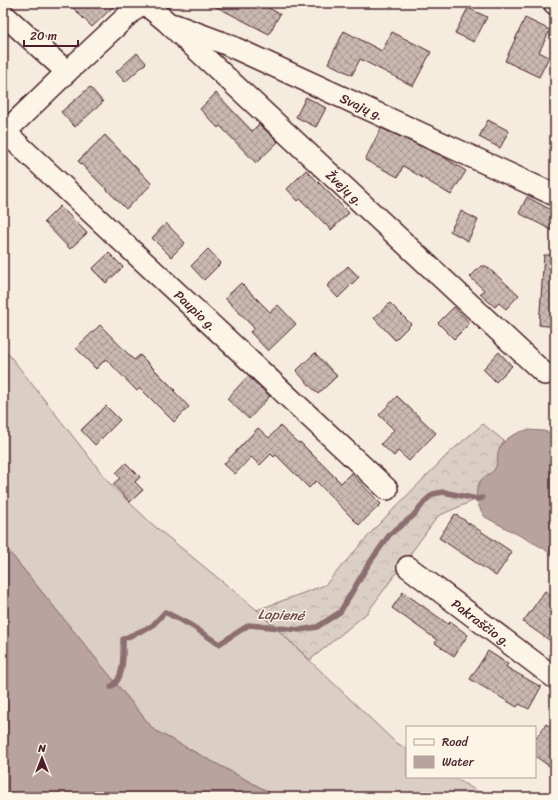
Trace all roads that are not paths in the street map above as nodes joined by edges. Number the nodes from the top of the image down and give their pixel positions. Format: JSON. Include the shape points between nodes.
{"nodes":[{"id":1,"x":142,"y":3,"type":"edge"},
{"id":2,"x":3,"y":14,"type":"edge"},
{"id":3,"x":166,"y":22,"type":"junction"},
{"id":4,"x":67,"y":72,"type":"junction"},
{"id":5,"x":4,"y":133,"type":"edge"},
{"id":6,"x":555,"y":195,"type":"edge"},
{"id":7,"x":545,"y":374,"type":"dead end"},
{"id":8,"x":387,"y":489,"type":"dead end"},
{"id":9,"x":408,"y":567,"type":"dead end"},
{"id":10,"x":555,"y":678,"type":"edge"}],
"edges":[{"from":1,"to":3,"type":"street","name":"Žvejų g."},
{"from":1,"to":4,"type":"street"},
{"from":2,"to":4,"type":"street"},
{"from":3,"to":6,"type":"street","name":"Svajų g.","via":[[226,44]]},
{"from":3,"to":7,"type":"street","name":"Žvejų g."},
{"from":4,"to":5,"type":"street"},
{"from":5,"to":8,"type":"street","name":"Paupio g."},
{"from":9,"to":10,"type":"street","name":"Pakraščio g."}]}
